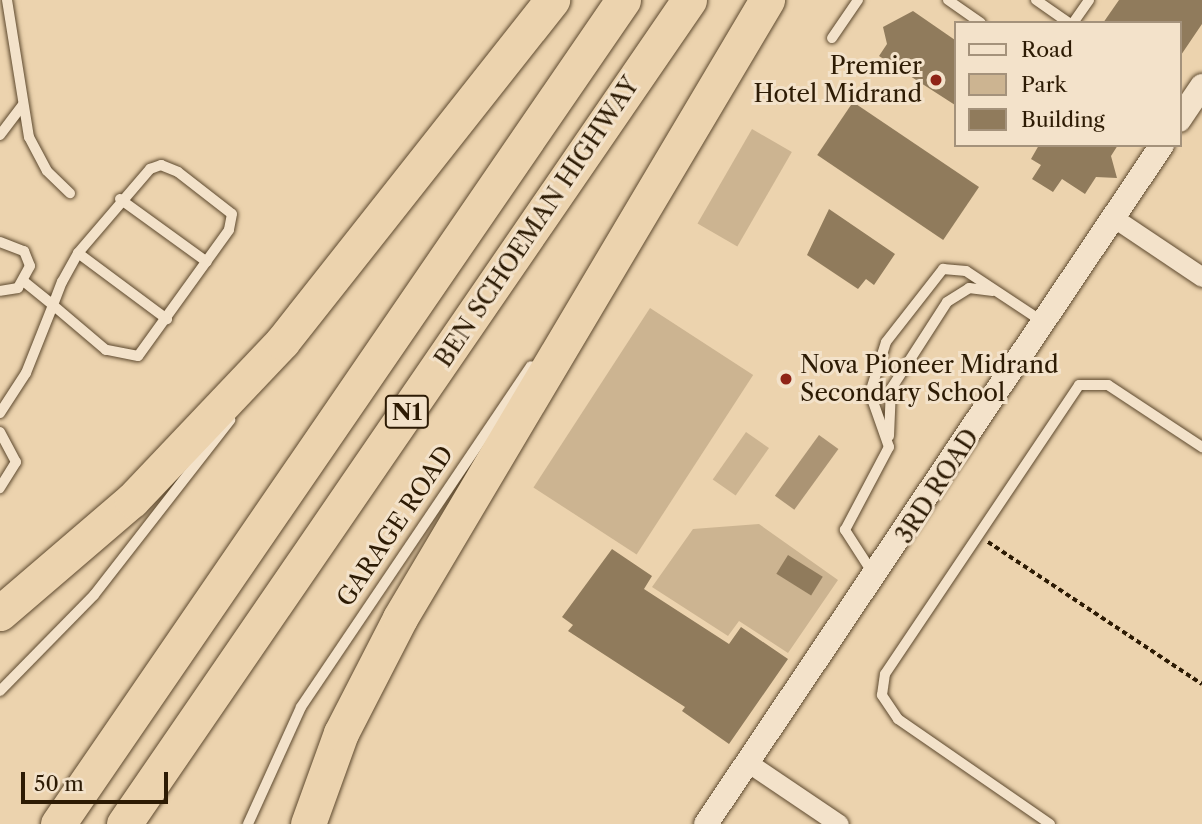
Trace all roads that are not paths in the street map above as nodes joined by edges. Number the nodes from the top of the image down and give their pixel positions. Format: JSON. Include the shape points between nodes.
{"nodes":[{"id":1,"x":7,"y":0,"type":"edge"},
{"id":2,"x":552,"y":0,"type":"edge"},
{"id":3,"x":623,"y":0,"type":"edge"},
{"id":4,"x":689,"y":0,"type":"edge"},
{"id":5,"x":767,"y":0,"type":"edge"},
{"id":6,"x":858,"y":0,"type":"edge"},
{"id":7,"x":948,"y":0,"type":"edge"},
{"id":8,"x":1037,"y":0,"type":"edge"},
{"id":9,"x":1089,"y":0,"type":"edge"},
{"id":10,"x":978,"y":21,"type":"edge"},
{"id":11,"x":1068,"y":21,"type":"edge"},
{"id":12,"x":1073,"y":21,"type":"edge"},
{"id":13,"x":832,"y":38,"type":"dead end"},
{"id":14,"x":1202,"y":86,"type":"edge"},
{"id":15,"x":23,"y":105,"type":"junction"},
{"id":16,"x":1181,"y":117,"type":"edge"},
{"id":17,"x":0,"y":135,"type":"edge"},
{"id":18,"x":1156,"y":147,"type":"edge"},
{"id":19,"x":70,"y":193,"type":"dead end"},
{"id":20,"x":120,"y":199,"type":"junction"},
{"id":21,"x":1114,"y":218,"type":"junction"},
{"id":22,"x":0,"y":242,"type":"edge"},
{"id":23,"x":78,"y":253,"type":"junction"},
{"id":24,"x":207,"y":262,"type":"junction"},
{"id":25,"x":607,"y":269,"type":"junction"},
{"id":26,"x":1202,"y":277,"type":"edge"},
{"id":27,"x":24,"y":282,"type":"junction"},
{"id":28,"x":0,"y":291,"type":"edge"},
{"id":29,"x":998,"y":292,"type":"junction"},
{"id":30,"x":53,"y":305,"type":"junction"},
{"id":31,"x":167,"y":319,"type":"junction"},
{"id":32,"x":1045,"y":323,"type":"junction"},
{"id":33,"x":282,"y":342,"type":"junction"},
{"id":34,"x":0,"y":413,"type":"edge"},
{"id":35,"x":0,"y":432,"type":"edge"},
{"id":36,"x":889,"y":447,"type":"junction"},
{"id":37,"x":1202,"y":447,"type":"edge"},
{"id":38,"x":0,"y":488,"type":"edge"},
{"id":39,"x":876,"y":578,"type":"junction"},
{"id":40,"x":0,"y":613,"type":"edge"},
{"id":41,"x":0,"y":691,"type":"edge"},
{"id":42,"x":750,"y":764,"type":"junction"},
{"id":43,"x":58,"y":824,"type":"edge"},
{"id":44,"x":124,"y":824,"type":"edge"},
{"id":45,"x":248,"y":824,"type":"edge"},
{"id":46,"x":308,"y":824,"type":"edge"},
{"id":47,"x":706,"y":824,"type":"edge"},
{"id":48,"x":839,"y":824,"type":"edge"},
{"id":49,"x":1050,"y":824,"type":"edge"}],
"edges":[{"from":1,"to":15,"type":"lane"},
{"from":2,"to":33,"type":"highway"},
{"from":3,"to":43,"type":"highway","number":"N1"},
{"from":4,"to":44,"type":"highway","name":"BEN SCHOEMAN HIGHWAY","number":"N1"},
{"from":5,"to":25,"type":"highway"},
{"from":6,"to":13,"type":"lane"},
{"from":7,"to":10,"type":"lane"},
{"from":8,"to":11,"type":"lane"},
{"from":9,"to":12,"type":"lane"},
{"from":14,"to":16,"type":"street"},
{"from":15,"to":17,"type":"lane"},
{"from":15,"to":19,"type":"lane","via":[[36,153]]},
{"from":18,"to":21,"type":"street","name":"3RD ROAD"},
{"from":20,"to":23,"type":"lane"},
{"from":20,"to":24,"type":"lane"},
{"from":20,"to":24,"type":"lane","via":[[161,165],[217,200],[233,221]]},
{"from":21,"to":26,"type":"street"},
{"from":21,"to":32,"type":"street","name":"3RD ROAD"},
{"from":22,"to":27,"type":"lane","via":[[17,245],[28,258]]},
{"from":23,"to":30,"type":"lane"},
{"from":23,"to":31,"type":"lane"},
{"from":24,"to":31,"type":"lane"},
{"from":25,"to":45,"type":"lane","name":"GARAGE ROAD","via":[[540,353],[307,697]]},
{"from":25,"to":46,"type":"highway","via":[[365,682]]},
{"from":27,"to":28,"type":"lane"},
{"from":27,"to":30,"type":"lane"},
{"from":29,"to":32,"type":"lane"},
{"from":29,"to":36,"type":"lane","via":[[969,288],[947,302],[891,389]]},
{"from":29,"to":36,"type":"lane","via":[[966,271],[943,270],[928,281],[871,376],[870,393]]},
{"from":30,"to":31,"type":"lane","via":[[106,350],[130,358],[143,353]]},
{"from":30,"to":34,"type":"lane","via":[[26,373]]},
{"from":32,"to":39,"type":"street","name":"3RD ROAD"},
{"from":33,"to":40,"type":"highway","via":[[132,500]]},
{"from":33,"to":41,"type":"lane","via":[[125,559]]},
{"from":35,"to":38,"type":"lane","via":[[16,462]]},
{"from":36,"to":39,"type":"lane","via":[[845,530]]},
{"from":37,"to":49,"type":"lane","via":[[1116,389],[1079,384],[892,661],[882,695],[914,732]]},
{"from":39,"to":42,"type":"street","name":"3RD ROAD"},
{"from":42,"to":47,"type":"street","name":"3RD ROAD"},
{"from":42,"to":48,"type":"street"}]}
